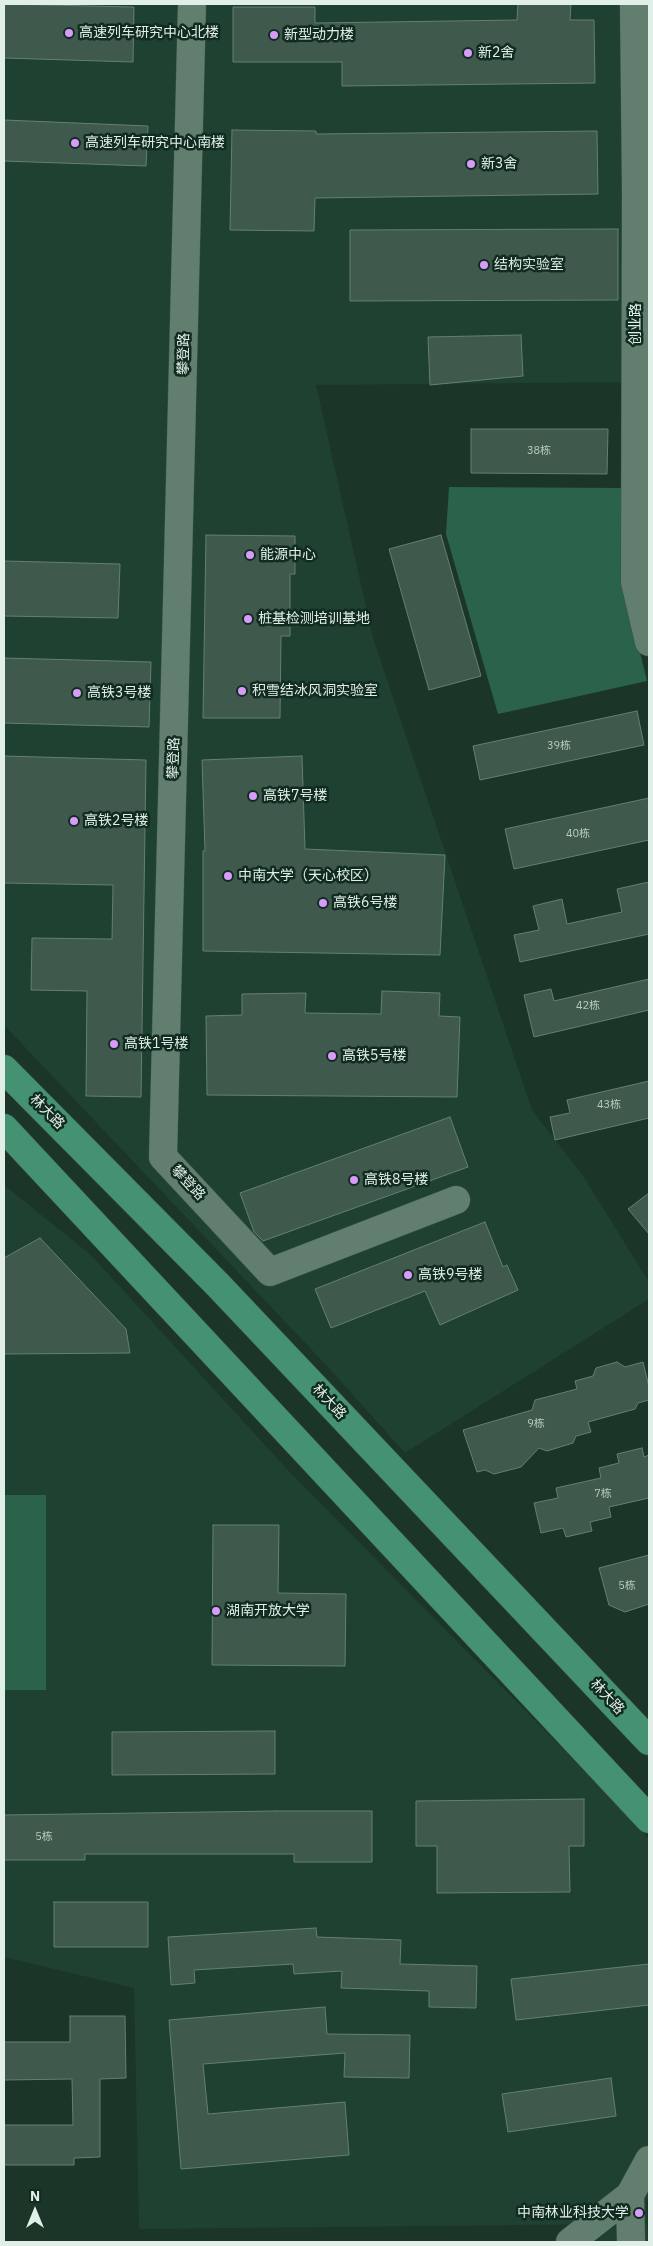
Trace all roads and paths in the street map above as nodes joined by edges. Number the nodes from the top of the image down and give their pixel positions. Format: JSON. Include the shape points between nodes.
{"nodes":[{"id":1,"x":192,"y":4,"type":"edge"},
{"id":2,"x":634,"y":4,"type":"edge"},
{"id":3,"x":649,"y":642,"type":"edge"},
{"id":4,"x":4,"y":1069,"type":"edge"},
{"id":5,"x":4,"y":1128,"type":"edge"},
{"id":6,"x":456,"y":1200,"type":"dead end"},
{"id":7,"x":649,"y":1741,"type":"edge"},
{"id":8,"x":649,"y":1820,"type":"edge"},
{"id":9,"x":649,"y":2160,"type":"edge"},
{"id":10,"x":630,"y":2195,"type":"junction"},
{"id":11,"x":570,"y":2242,"type":"edge"},
{"id":12,"x":631,"y":2242,"type":"edge"}],
"edges":[{"from":1,"to":6,"type":"street","name":"攀登路","via":[[163,1157],[270,1272]]},
{"from":2,"to":3,"type":"street","name":"创业路","via":[[636,582]]},
{"from":4,"to":7,"type":"main road","name":"林大路","via":[[218,1285]]},
{"from":5,"to":8,"type":"main road"},
{"from":9,"to":10,"type":"street"},
{"from":10,"to":11,"type":"street"},
{"from":10,"to":12,"type":"street"}]}
